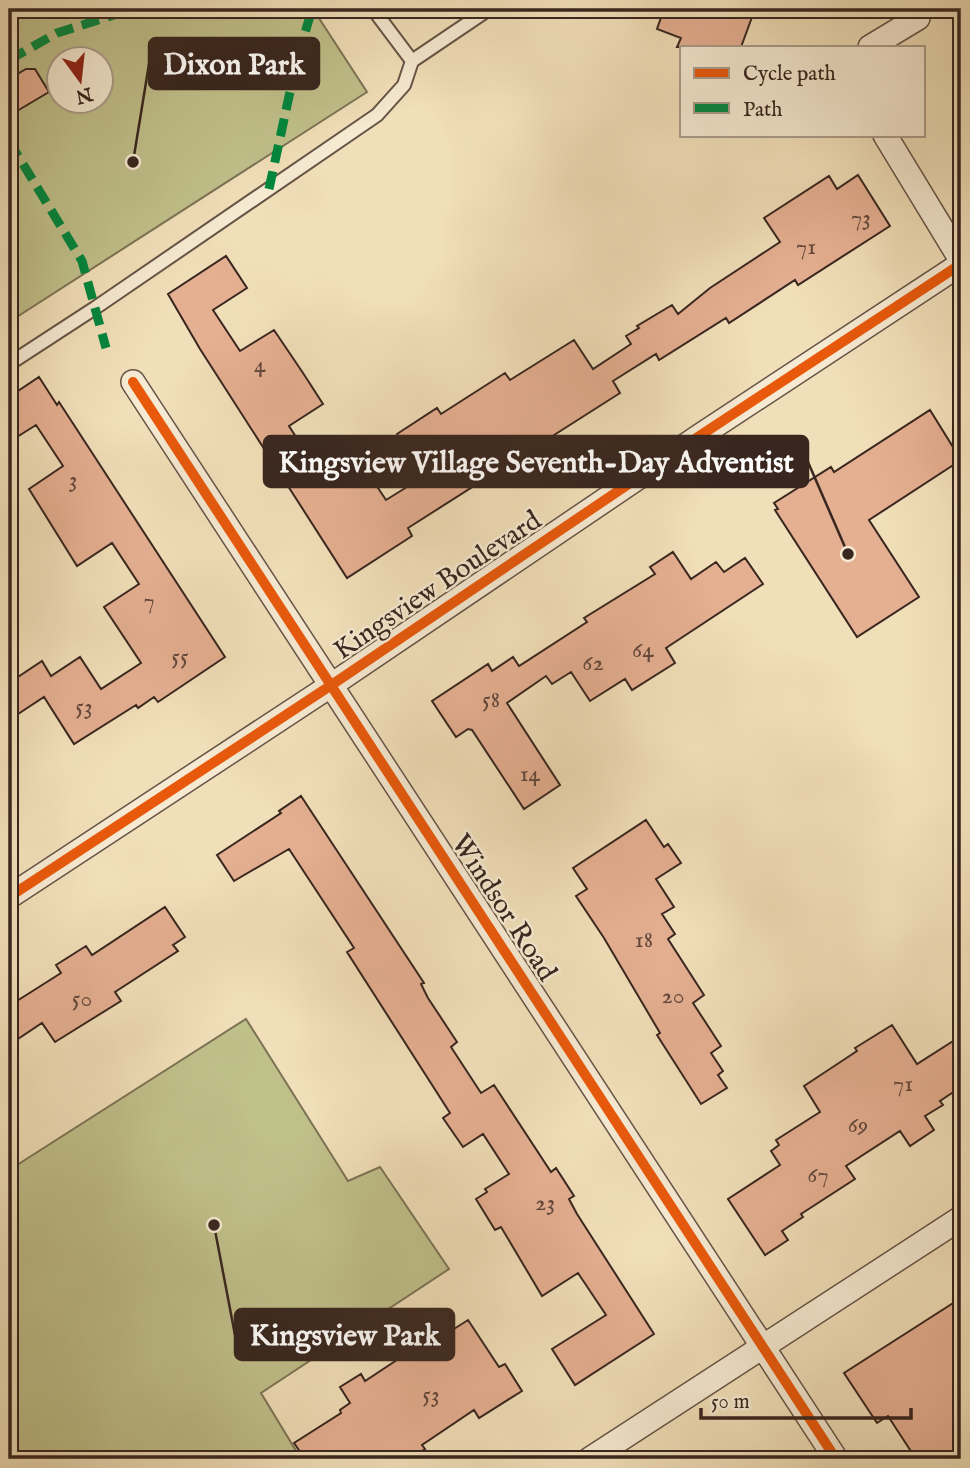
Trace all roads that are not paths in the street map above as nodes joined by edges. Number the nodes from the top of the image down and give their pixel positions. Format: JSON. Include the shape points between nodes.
{"nodes":[{"id":1,"x":373,"y":9,"type":"edge"},
{"id":2,"x":489,"y":9,"type":"edge"},
{"id":3,"x":918,"y":18,"type":"dead end"},
{"id":4,"x":872,"y":46,"type":"edge"},
{"id":5,"x":412,"y":61,"type":"junction"},
{"id":6,"x":886,"y":136,"type":"edge"},
{"id":7,"x":961,"y":262,"type":"edge"},
{"id":8,"x":9,"y":364,"type":"edge"},
{"id":9,"x":133,"y":382,"type":"dead end"},
{"id":10,"x":330,"y":686,"type":"junction"},
{"id":11,"x":9,"y":897,"type":"edge"},
{"id":12,"x":961,"y":1218,"type":"edge"},
{"id":13,"x":764,"y":1346,"type":"junction"},
{"id":14,"x":590,"y":1459,"type":"edge"},
{"id":15,"x":836,"y":1459,"type":"edge"}],
"edges":[{"from":1,"to":5,"type":"lane"},
{"from":2,"to":5,"type":"lane"},
{"from":3,"to":4,"type":"street"},
{"from":5,"to":8,"type":"lane","via":[[404,85],[377,115]]},
{"from":6,"to":7,"type":"street"},
{"from":7,"to":10,"type":"street","name":"Kingsview Boulevard"},
{"from":9,"to":10,"type":"street","name":"Windsor Road"},
{"from":10,"to":11,"type":"street","name":"Kingsview Boulevard"},
{"from":10,"to":13,"type":"street","name":"Windsor Road"},
{"from":12,"to":13,"type":"street"},
{"from":13,"to":14,"type":"street"},
{"from":13,"to":15,"type":"street","name":"Windsor Road"}]}
